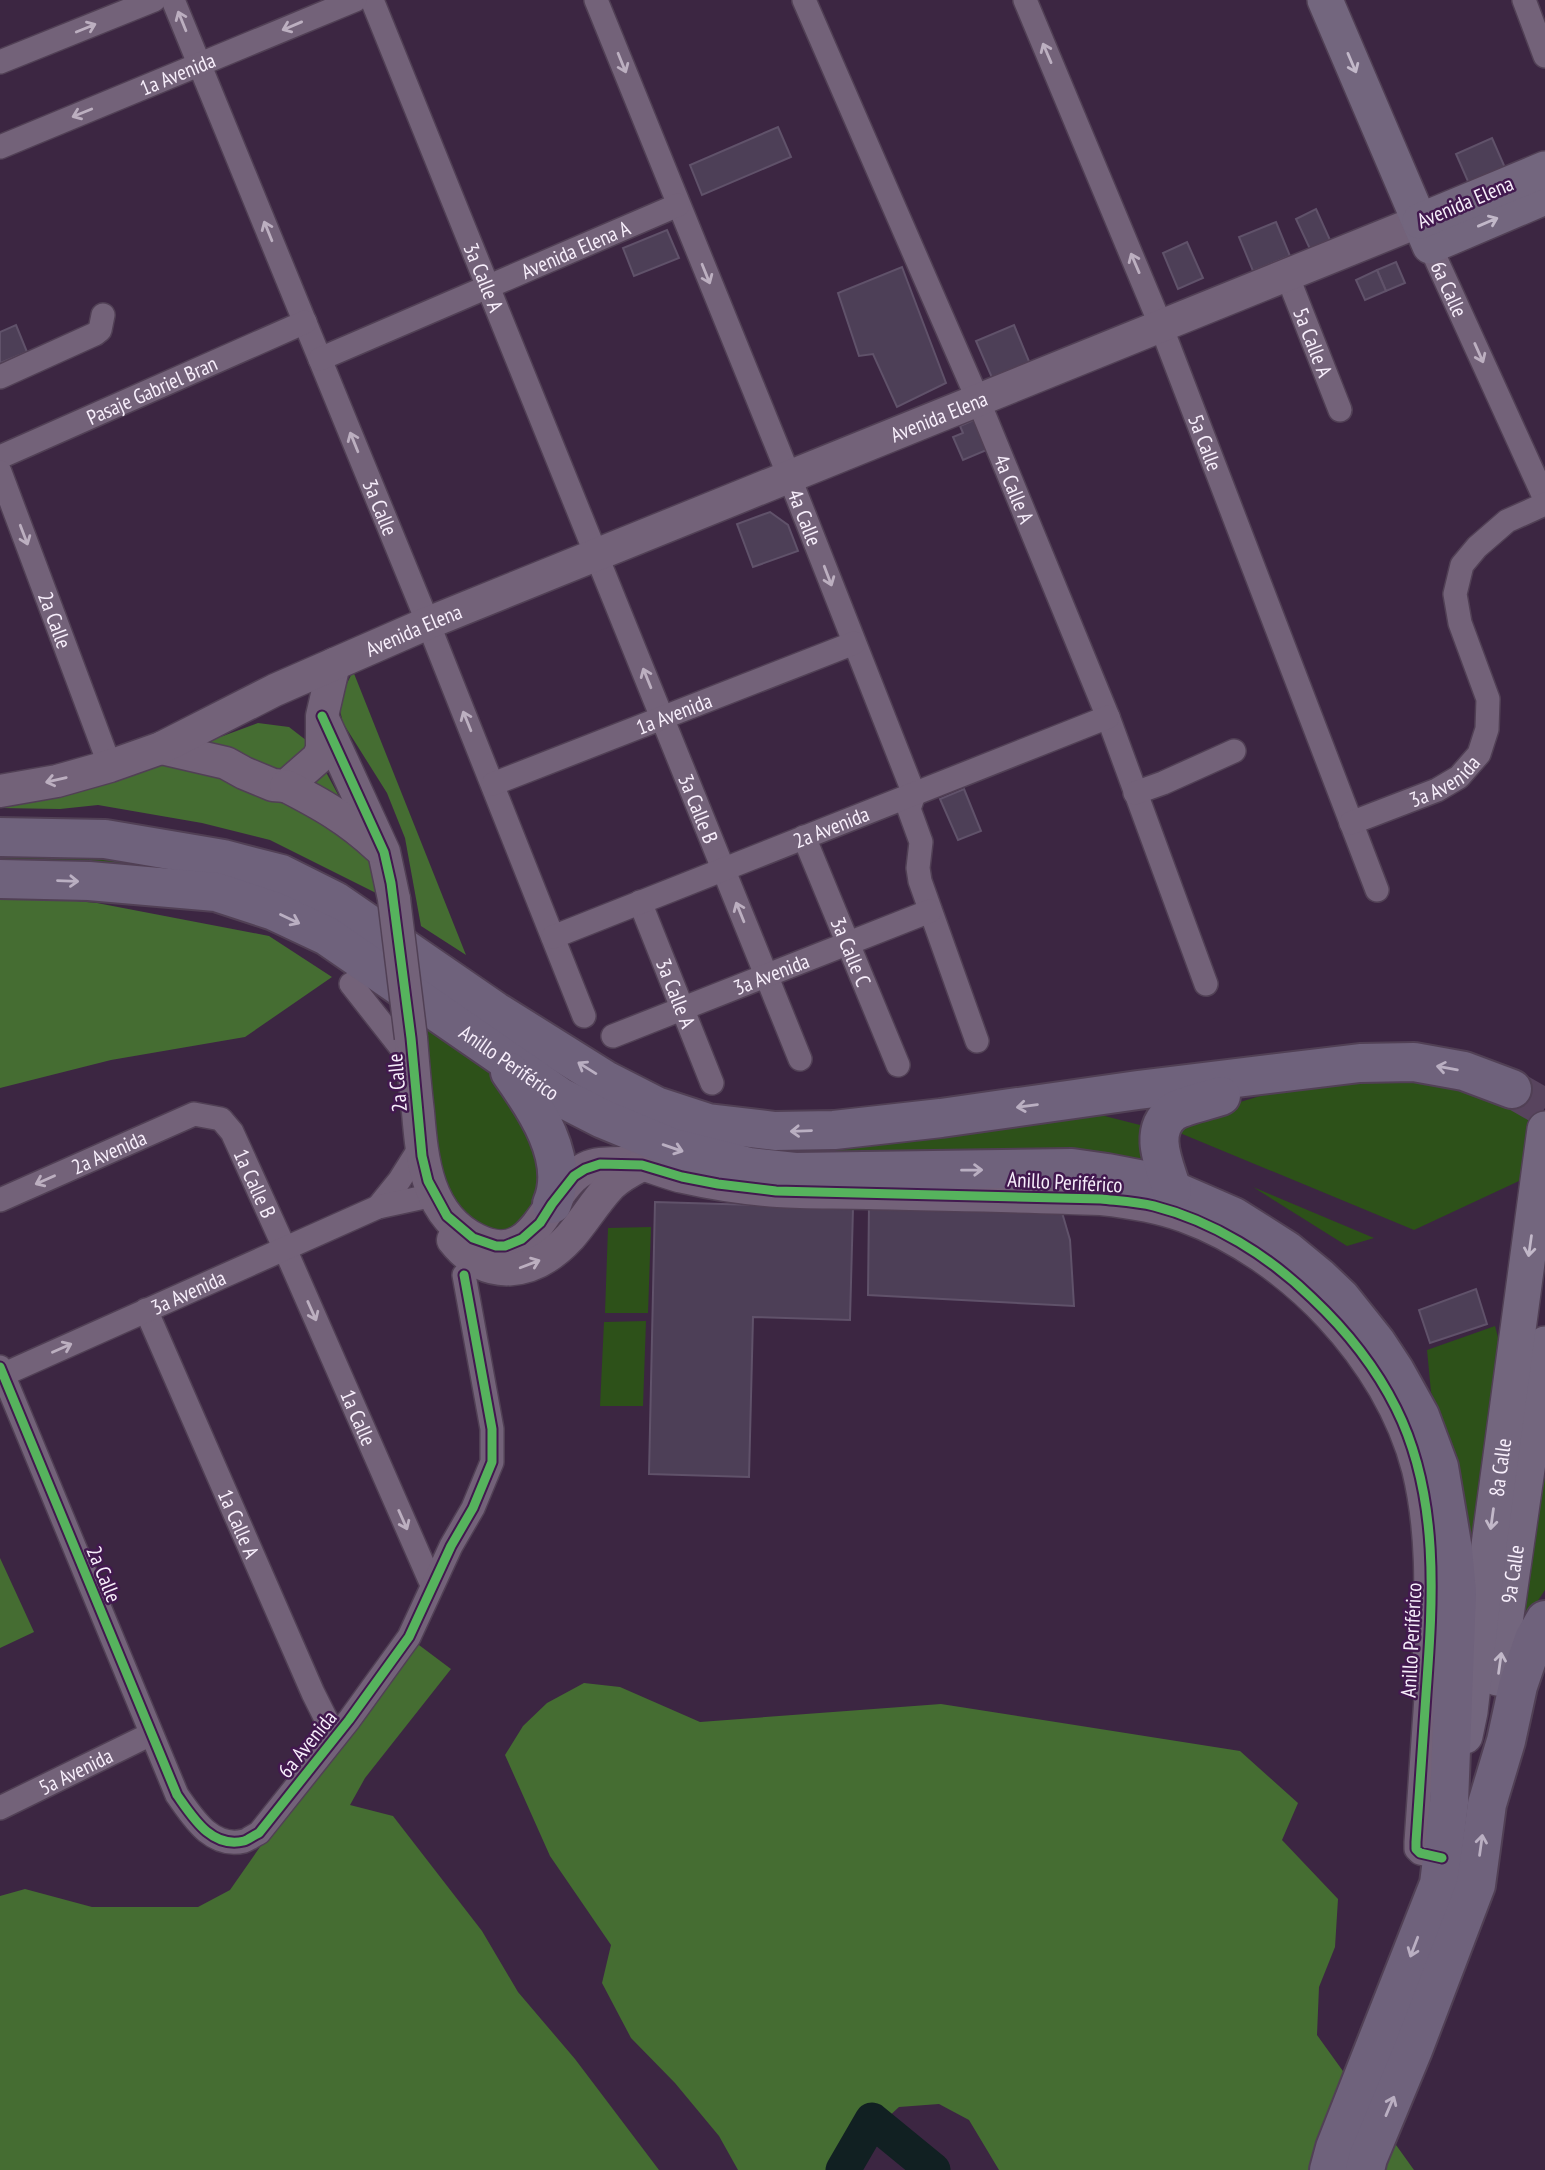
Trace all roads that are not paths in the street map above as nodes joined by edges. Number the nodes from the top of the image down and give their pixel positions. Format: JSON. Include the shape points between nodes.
{"nodes":[{"id":1,"x":154,"y":0,"type":"edge"},
{"id":2,"x":173,"y":0,"type":"edge"},
{"id":3,"x":355,"y":0,"type":"edge"},
{"id":4,"x":372,"y":0,"type":"edge"},
{"id":5,"x":596,"y":0,"type":"edge"},
{"id":6,"x":804,"y":0,"type":"edge"},
{"id":7,"x":1025,"y":0,"type":"edge"},
{"id":8,"x":1325,"y":0,"type":"edge"},
{"id":9,"x":1524,"y":0,"type":"edge"},
{"id":10,"x":1545,"y":56,"type":"edge"},
{"id":11,"x":0,"y":62,"type":"edge"},
{"id":12,"x":200,"y":65,"type":"junction"},
{"id":13,"x":0,"y":147,"type":"edge"},
{"id":14,"x":1545,"y":169,"type":"edge"},
{"id":15,"x":1545,"y":197,"type":"edge"},
{"id":16,"x":678,"y":205,"type":"junction"},
{"id":17,"x":1425,"y":233,"type":"junction"},
{"id":18,"x":1287,"y":275,"type":"junction"},
{"id":19,"x":489,"y":288,"type":"junction"},
{"id":20,"x":103,"y":315,"type":"dead end"},
{"id":21,"x":305,"y":322,"type":"junction"},
{"id":22,"x":1161,"y":326,"type":"junction"},
{"id":23,"x":320,"y":359,"type":"junction"},
{"id":24,"x":0,"y":377,"type":"edge"},
{"id":25,"x":978,"y":400,"type":"junction"},
{"id":26,"x":1340,"y":410,"type":"dead end"},
{"id":27,"x":0,"y":457,"type":"edge"},
{"id":28,"x":0,"y":472,"type":"edge"},
{"id":29,"x":789,"y":476,"type":"junction"},
{"id":30,"x":1545,"y":501,"type":"edge"},
{"id":31,"x":598,"y":555,"type":"junction"},
{"id":32,"x":428,"y":623,"type":"junction"},
{"id":33,"x":854,"y":643,"type":"junction"},
{"id":34,"x":334,"y":664,"type":"junction"},
{"id":35,"x":275,"y":690,"type":"junction"},
{"id":36,"x":322,"y":716,"type":"junction"},
{"id":37,"x":1108,"y":717,"type":"junction"},
{"id":38,"x":217,"y":718,"type":"junction"},
{"id":39,"x":663,"y":719,"type":"junction"},
{"id":40,"x":161,"y":748,"type":"junction"},
{"id":41,"x":1234,"y":751,"type":"dead end"},
{"id":42,"x":226,"y":763,"type":"junction"},
{"id":43,"x":110,"y":766,"type":"junction"},
{"id":44,"x":492,"y":784,"type":"junction"},
{"id":45,"x":286,"y":786,"type":"junction"},
{"id":46,"x":0,"y":791,"type":"edge"},
{"id":47,"x":1135,"y":793,"type":"junction"},
{"id":48,"x":914,"y":794,"type":"junction"},
{"id":49,"x":1351,"y":823,"type":"junction"},
{"id":50,"x":0,"y":837,"type":"edge"},
{"id":51,"x":804,"y":837,"type":"junction"},
{"id":52,"x":384,"y":852,"type":"junction"},
{"id":53,"x":723,"y":870,"type":"junction"},
{"id":54,"x":0,"y":879,"type":"edge"},
{"id":55,"x":1377,"y":890,"type":"dead end"},
{"id":56,"x":640,"y":902,"type":"junction"},
{"id":57,"x":930,"y":911,"type":"junction"},
{"id":58,"x":553,"y":937,"type":"junction"},
{"id":59,"x":849,"y":943,"type":"junction"},
{"id":60,"x":765,"y":976,"type":"junction"},
{"id":61,"x":351,"y":984,"type":"dead end"},
{"id":62,"x":1206,"y":984,"type":"dead end"},
{"id":63,"x":682,"y":1008,"type":"junction"},
{"id":64,"x":584,"y":1016,"type":"dead end"},
{"id":65,"x":613,"y":1036,"type":"dead end"},
{"id":66,"x":977,"y":1041,"type":"dead end"},
{"id":67,"x":412,"y":1051,"type":"junction"},
{"id":68,"x":499,"y":1056,"type":"junction"},
{"id":69,"x":800,"y":1059,"type":"dead end"},
{"id":70,"x":898,"y":1065,"type":"dead end"},
{"id":71,"x":1296,"y":1070,"type":"junction"},
{"id":72,"x":712,"y":1083,"type":"dead end"},
{"id":73,"x":1512,"y":1089,"type":"tunnel mouth"},
{"id":74,"x":1079,"y":1099,"type":"junction"},
{"id":75,"x":221,"y":1119,"type":"joint"},
{"id":76,"x":1162,"y":1126,"type":"junction"},
{"id":77,"x":1545,"y":1129,"type":"edge"},
{"id":78,"x":421,"y":1146,"type":"junction"},
{"id":79,"x":642,"y":1165,"type":"junction"},
{"id":80,"x":1172,"y":1190,"type":"junction"},
{"id":81,"x":0,"y":1200,"type":"edge"},
{"id":82,"x":552,"y":1204,"type":"junction"},
{"id":83,"x":440,"y":1206,"type":"junction"},
{"id":84,"x":378,"y":1208,"type":"junction"},
{"id":85,"x":285,"y":1249,"type":"junction"},
{"id":86,"x":464,"y":1275,"type":"dead end"},
{"id":87,"x":146,"y":1310,"type":"junction"},
{"id":88,"x":1545,"y":1344,"type":"edge"},
{"id":89,"x":1,"y":1372,"type":"edge"},
{"id":90,"x":432,"y":1585,"type":"junction"},
{"id":91,"x":1545,"y":1620,"type":"edge"},
{"id":92,"x":1442,"y":1656,"type":"junction"},
{"id":93,"x":151,"y":1734,"type":"junction"},
{"id":94,"x":335,"y":1737,"type":"junction"},
{"id":95,"x":177,"y":1795,"type":"joint"},
{"id":96,"x":1450,"y":1802,"type":"junction"},
{"id":97,"x":1487,"y":1804,"type":"junction"},
{"id":98,"x":0,"y":1808,"type":"edge"},
{"id":99,"x":1452,"y":1876,"type":"junction"},
{"id":100,"x":1329,"y":2170,"type":"edge"},
{"id":101,"x":1365,"y":2170,"type":"edge"}],
"edges":[{"from":11,"to":1,"type":"street","one_way":true},
{"from":12,"to":2,"type":"street","name":"3a Calle","one_way":true},
{"from":3,"to":12,"type":"street","name":"1a Avenida","one_way":true},
{"from":4,"to":19,"type":"street","name":"3a Calle A"},
{"from":5,"to":16,"type":"street","name":"4a Calle","one_way":true},
{"from":6,"to":25,"type":"street","name":"4a Calle A"},
{"from":22,"to":7,"type":"street","name":"5a Calle","one_way":true},
{"from":8,"to":17,"type":"main road","name":"6a Calle","one_way":true},
{"from":9,"to":10,"type":"street"},
{"from":12,"to":13,"type":"street","name":"1a Avenida","one_way":true},
{"from":21,"to":12,"type":"street","name":"3a Calle","one_way":true},
{"from":14,"to":17,"type":"main road","name":"Avenida Elena"},
{"from":17,"to":15,"type":"main road","name":"Avenida Elena","one_way":true},
{"from":16,"to":19,"type":"street","name":"Avenida Elena A"},
{"from":16,"to":29,"type":"street","name":"4a Calle","one_way":true},
{"from":17,"to":18,"type":"street","name":"Avenida Elena"},
{"from":17,"to":30,"type":"street","name":"6a Calle","one_way":true},
{"from":18,"to":22,"type":"street","name":"Avenida Elena"},
{"from":18,"to":26,"type":"street","name":"5a Calle A"},
{"from":19,"to":23,"type":"street","name":"Avenida Elena A"},
{"from":19,"to":31,"type":"street","name":"3a Calle A"},
{"from":20,"to":24,"type":"street","via":[[95,334]]},
{"from":21,"to":23,"type":"street","name":"3a Calle"},
{"from":21,"to":27,"type":"street","name":"Pasaje Gabriel Bran"},
{"from":22,"to":25,"type":"street","name":"Avenida Elena"},
{"from":22,"to":49,"type":"street","name":"5a Calle"},
{"from":32,"to":23,"type":"street","name":"3a Calle","one_way":true},
{"from":25,"to":29,"type":"street","name":"Avenida Elena"},
{"from":25,"to":37,"type":"street","name":"4a Calle A"},
{"from":28,"to":43,"type":"street","name":"2a Calle","one_way":true},
{"from":29,"to":31,"type":"street","name":"Avenida Elena"},
{"from":29,"to":33,"type":"street","name":"4a Calle","one_way":true},
{"from":30,"to":49,"type":"street","name":"3a Avenida","via":[[1507,521],[1462,565],[1455,594],[1460,623],[1488,699],[1487,729],[1479,754],[1459,777],[1437,790]]},
{"from":31,"to":32,"type":"street","name":"Avenida Elena"},
{"from":39,"to":31,"type":"street","name":"3a Calle B","one_way":true},
{"from":32,"to":34,"type":"street","name":"Avenida Elena"},
{"from":44,"to":32,"type":"street","name":"3a Calle","one_way":true},
{"from":33,"to":39,"type":"street","name":"1a Avenida"},
{"from":33,"to":48,"type":"street","name":"4a Calle"},
{"from":34,"to":35,"type":"street","name":"Avenida Elena"},
{"from":34,"to":36,"type":"street"},
{"from":35,"to":36,"type":"street"},
{"from":35,"to":38,"type":"street","name":"Avenida Elena"},
{"from":36,"to":45,"type":"street","via":[[318,758]]},
{"from":36,"to":52,"type":"street","name":"2a Calle"},
{"from":37,"to":47,"type":"street","name":"4a Calle A"},
{"from":37,"to":48,"type":"street","name":"2a Avenida"},
{"from":38,"to":40,"type":"street","name":"Avenida Elena"},
{"from":38,"to":42,"type":"street"},
{"from":39,"to":44,"type":"street","name":"1a Avenida"},
{"from":39,"to":53,"type":"street","name":"3a Calle B"},
{"from":40,"to":42,"type":"street"},
{"from":40,"to":43,"type":"street","name":"Avenida Elena"},
{"from":41,"to":47,"type":"street"},
{"from":42,"to":45,"type":"street","via":[[272,785]]},
{"from":43,"to":46,"type":"street","name":"Avenida Elena","one_way":true},
{"from":44,"to":58,"type":"street","name":"3a Calle"},
{"from":45,"to":52,"type":"street","via":[[335,812]]},
{"from":47,"to":62,"type":"street","name":"4a Calle A"},
{"from":48,"to":51,"type":"street","name":"2a Avenida"},
{"from":48,"to":57,"type":"street","name":"4a Calle","via":[[909,809],[920,842],[918,868]]},
{"from":49,"to":55,"type":"street","name":"5a Calle"},
{"from":74,"to":50,"type":"highway","name":"Anillo Periférico","one_way":true,"via":[[834,1130],[775,1131],[708,1123],[656,1106],[607,1081],[335,901],[281,874],[105,839]]},
{"from":51,"to":53,"type":"street","name":"2a Avenida"},
{"from":51,"to":59,"type":"street","name":"3a Calle C"},
{"from":52,"to":67,"type":"street","name":"2a Calle","bridge":true},
{"from":53,"to":56,"type":"street","name":"2a Avenida"},
{"from":60,"to":53,"type":"street","name":"3a Calle B","one_way":true},
{"from":54,"to":68,"type":"highway","name":"Anillo Periférico","one_way":true,"via":[[216,892],[274,911],[327,936]]},
{"from":56,"to":58,"type":"street","name":"2a Avenida"},
{"from":56,"to":63,"type":"street","name":"3a Calle A"},
{"from":57,"to":59,"type":"street","name":"3a Avenida"},
{"from":57,"to":66,"type":"street","name":"4a Calle"},
{"from":58,"to":64,"type":"street","name":"3a Calle"},
{"from":59,"to":60,"type":"street","name":"3a Avenida"},
{"from":59,"to":70,"type":"street","name":"3a Calle C"},
{"from":60,"to":63,"type":"street","name":"3a Avenida"},
{"from":60,"to":69,"type":"street","name":"3a Calle B"},
{"from":61,"to":67,"type":"street"},
{"from":63,"to":65,"type":"street","name":"3a Avenida"},
{"from":63,"to":72,"type":"street","name":"3a Calle A"},
{"from":67,"to":78,"type":"street","name":"2a Calle"},
{"from":68,"to":79,"type":"highway","via":[[560,1117]]},
{"from":68,"to":80,"type":"highway","name":"Anillo Periférico","one_way":true,"via":[[560,1097],[636,1134],[673,1149],[749,1167],[795,1172],[1072,1168]]},
{"from":68,"to":82,"type":"highway","via":[[533,1105],[549,1140],[558,1176]]},
{"from":73,"to":71,"type":"highway","name":"Anillo Periférico","one_way":true,"via":[[1464,1071],[1414,1062]]},
{"from":71,"to":74,"type":"highway","name":"Anillo Periférico"},
{"from":71,"to":76,"type":"highway","via":[[1173,1112]]},
{"from":74,"to":76,"type":"highway"},
{"from":75,"to":81,"type":"street","name":"2a Avenida","one_way":true,"via":[[194,1114]]},
{"from":75,"to":85,"type":"street","name":"1a Calle B","via":[[232,1132]]},
{"from":76,"to":80,"type":"highway","via":[[1160,1149]]},
{"from":77,"to":96,"type":"main road","name":"8a Calle","one_way":true,"via":[[1470,1712]]},
{"from":78,"to":83,"type":"street","name":"2a Calle","via":[[428,1181]]},
{"from":78,"to":84,"type":"street","name":"3a Avenida"},
{"from":79,"to":82,"type":"street","via":[[600,1164],[585,1169],[567,1182]]},
{"from":83,"to":79,"type":"street","name":"2a Calle","one_way":true,"via":[[451,1237],[466,1255],[498,1270],[521,1268],[563,1244],[610,1186]]},
{"from":79,"to":92,"type":"street","name":"Anillo Periférico","via":[[718,1184],[776,1191],[1136,1203],[1206,1224],[1238,1242],[1277,1267],[1328,1313],[1396,1408],[1418,1471]]},
{"from":80,"to":92,"type":"highway","name":"Anillo Periférico","via":[[1234,1217],[1302,1262],[1353,1313],[1395,1371],[1420,1416],[1439,1467],[1457,1592]]},
{"from":82,"to":83,"type":"street","via":[[535,1229],[505,1246],[473,1238]]},
{"from":83,"to":84,"type":"street","name":"3a Avenida"},
{"from":84,"to":85,"type":"street","name":"3a Avenida"},
{"from":85,"to":87,"type":"street","name":"3a Avenida"},
{"from":85,"to":90,"type":"street","name":"1a Calle","one_way":true},
{"from":86,"to":90,"type":"street","via":[[492,1429],[492,1462]]},
{"from":89,"to":87,"type":"street","name":"3a Avenida","one_way":true},
{"from":87,"to":94,"type":"street","name":"1a Calle A"},
{"from":97,"to":88,"type":"main road","name":"9a Calle","one_way":true,"via":[[1492,1723]]},
{"from":89,"to":93,"type":"street","name":"2a Calle"},
{"from":90,"to":94,"type":"street","name":"6a Avenida","via":[[408,1637]]},
{"from":91,"to":97,"type":"highway","name":"Anillo Periférico","via":[[1518,1686]]},
{"from":92,"to":96,"type":"highway","name":"Anillo Periférico"},
{"from":92,"to":99,"type":"street","name":"Anillo Periférico","via":[[1416,1849]]},
{"from":93,"to":95,"type":"street","name":"2a Calle"},
{"from":93,"to":98,"type":"street","name":"5a Avenida"},
{"from":94,"to":95,"type":"street","name":"6a Avenida","via":[[259,1833],[244,1842],[225,1841],[207,1833]]},
{"from":96,"to":99,"type":"highway","name":"Anillo Periférico"},
{"from":99,"to":97,"type":"highway","name":"Anillo Periférico","one_way":true},
{"from":99,"to":100,"type":"highway","name":"Anillo Periférico","one_way":true},
{"from":101,"to":99,"type":"highway","name":"Anillo Periférico","one_way":true,"via":[[1413,2050]]}]}
